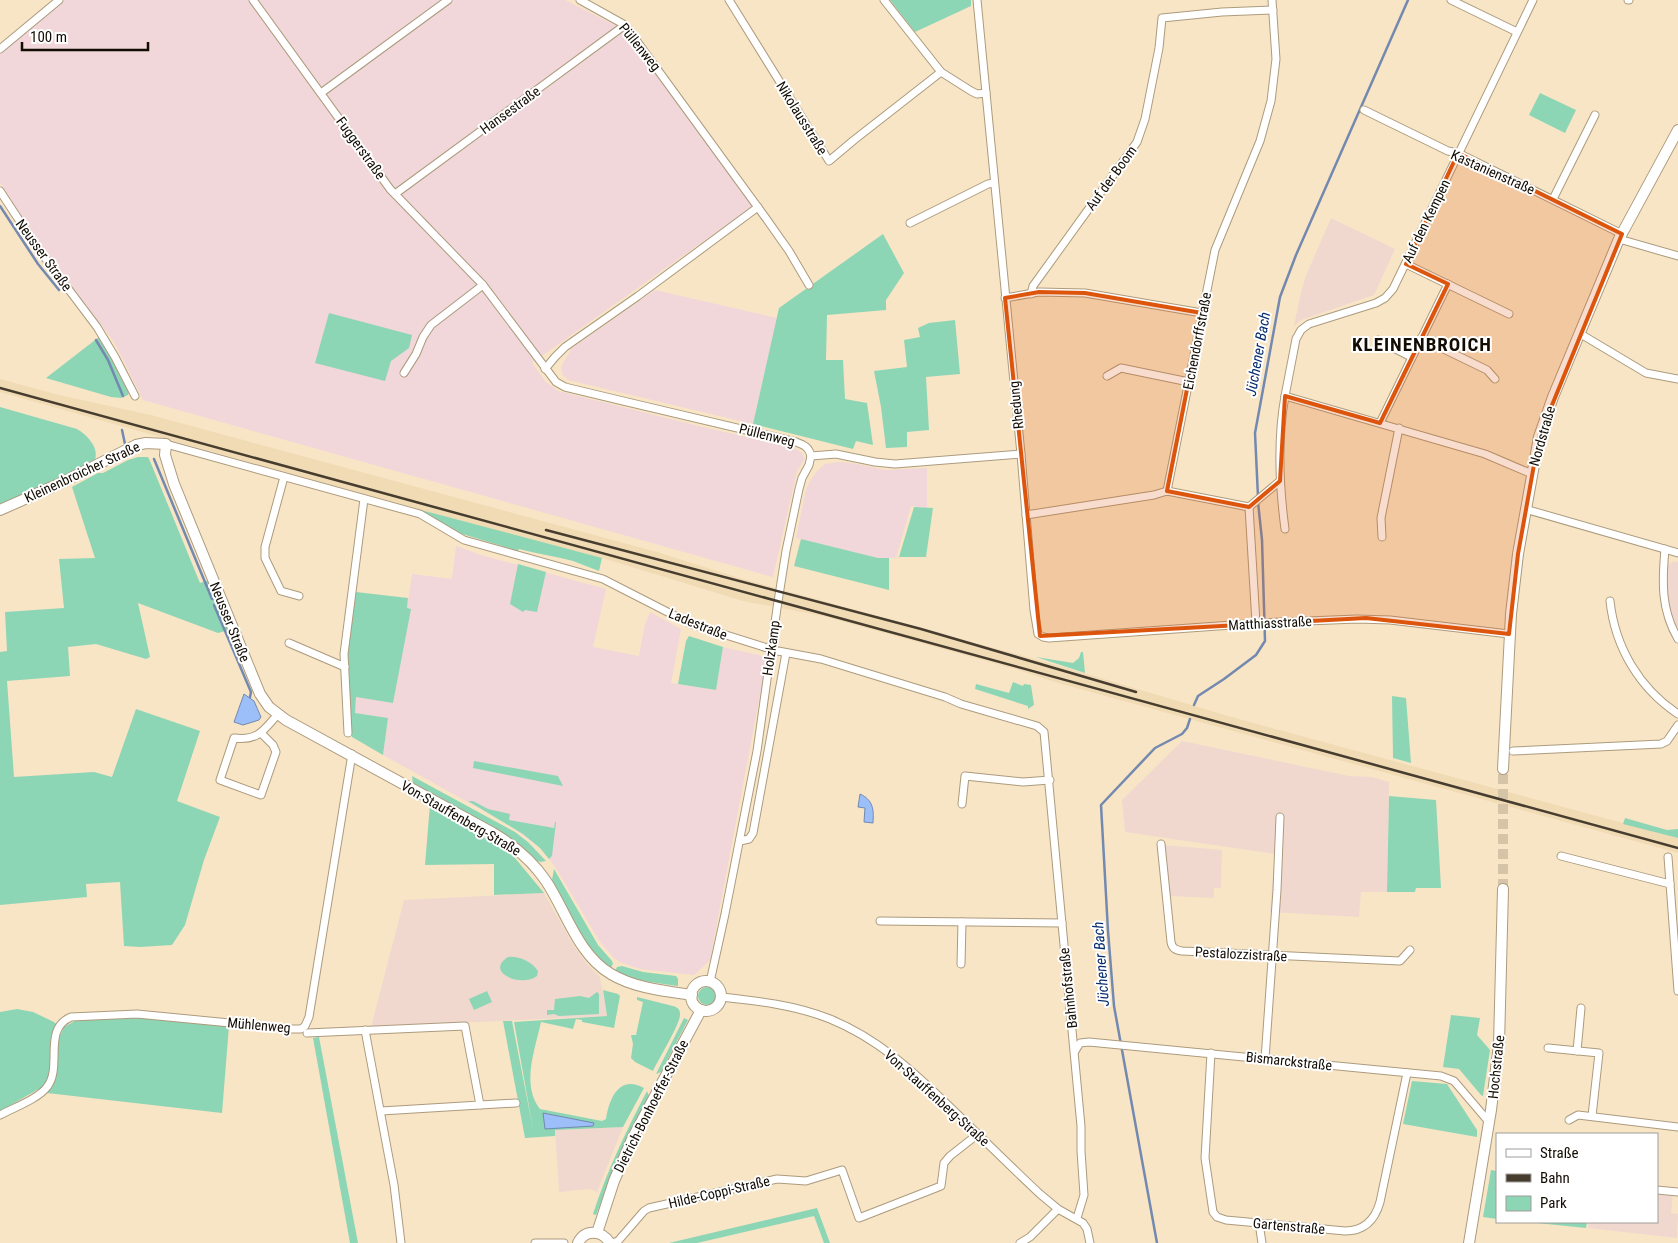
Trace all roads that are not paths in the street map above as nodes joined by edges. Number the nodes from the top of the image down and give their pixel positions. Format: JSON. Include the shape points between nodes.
{"nodes":[{"id":1,"x":59,"y":0,"type":"edge"},
{"id":2,"x":252,"y":0,"type":"edge"},
{"id":3,"x":448,"y":0,"type":"edge"},
{"id":4,"x":580,"y":0,"type":"edge"},
{"id":5,"x":884,"y":0,"type":"edge"},
{"id":6,"x":977,"y":0,"type":"edge"},
{"id":7,"x":1272,"y":0,"type":"edge"},
{"id":8,"x":1451,"y":0,"type":"edge"},
{"id":9,"x":1533,"y":0,"type":"edge"},
{"id":10,"x":732,"y":1,"type":"edge"},
{"id":11,"x":1273,"y":10,"type":"junction"},
{"id":12,"x":625,"y":25,"type":"junction"},
{"id":13,"x":1518,"y":32,"type":"junction"},
{"id":14,"x":0,"y":49,"type":"edge"},
{"id":15,"x":941,"y":72,"type":"junction"},
{"id":16,"x":321,"y":93,"type":"junction"},
{"id":17,"x":986,"y":93,"type":"junction"},
{"id":18,"x":1364,"y":110,"type":"dead end"},
{"id":19,"x":1595,"y":115,"type":"dead end"},
{"id":20,"x":1678,"y":130,"type":"edge"},
{"id":21,"x":1458,"y":153,"type":"junction"},
{"id":22,"x":994,"y":183,"type":"junction"},
{"id":23,"x":0,"y":191,"type":"edge"},
{"id":24,"x":395,"y":194,"type":"junction"},
{"id":25,"x":1553,"y":199,"type":"junction"},
{"id":26,"x":758,"y":207,"type":"junction"},
{"id":27,"x":910,"y":223,"type":"dead end"},
{"id":28,"x":1620,"y":237,"type":"junction"},
{"id":29,"x":1678,"y":256,"type":"edge"},
{"id":30,"x":1406,"y":264,"type":"junction"},
{"id":31,"x":1448,"y":284,"type":"junction"},
{"id":32,"x":483,"y":285,"type":"junction"},
{"id":33,"x":808,"y":285,"type":"dead end"},
{"id":34,"x":1031,"y":294,"type":"junction"},
{"id":35,"x":1005,"y":298,"type":"junction"},
{"id":36,"x":1202,"y":312,"type":"junction"},
{"id":37,"x":1509,"y":314,"type":"dead end"},
{"id":38,"x":1579,"y":333,"type":"junction"},
{"id":39,"x":1421,"y":338,"type":"junction"},
{"id":40,"x":1378,"y":340,"type":"dead end"},
{"id":41,"x":1411,"y":357,"type":"junction"},
{"id":42,"x":546,"y":370,"type":"junction"},
{"id":43,"x":404,"y":373,"type":"dead end"},
{"id":44,"x":1107,"y":376,"type":"dead end"},
{"id":45,"x":1495,"y":379,"type":"dead end"},
{"id":46,"x":1678,"y":379,"type":"edge"},
{"id":47,"x":1189,"y":382,"type":"junction"},
{"id":48,"x":135,"y":396,"type":"dead end"},
{"id":49,"x":1285,"y":396,"type":"junction"},
{"id":50,"x":1380,"y":423,"type":"junction"},
{"id":51,"x":1399,"y":428,"type":"junction"},
{"id":52,"x":166,"y":444,"type":"junction"},
{"id":53,"x":1021,"y":454,"type":"junction"},
{"id":54,"x":811,"y":456,"type":"junction"},
{"id":55,"x":1532,"y":474,"type":"junction"},
{"id":56,"x":284,"y":476,"type":"junction"},
{"id":57,"x":1280,"y":481,"type":"junction"},
{"id":58,"x":1167,"y":491,"type":"junction"},
{"id":59,"x":364,"y":499,"type":"junction"},
{"id":60,"x":1251,"y":505,"type":"junction"},
{"id":61,"x":1526,"y":509,"type":"junction"},
{"id":62,"x":0,"y":510,"type":"edge"},
{"id":63,"x":1026,"y":515,"type":"junction"},
{"id":64,"x":1285,"y":529,"type":"dead end"},
{"id":65,"x":1382,"y":536,"type":"dead end"},
{"id":66,"x":1665,"y":549,"type":"junction"},
{"id":67,"x":1678,"y":553,"type":"edge"},
{"id":68,"x":299,"y":596,"type":"dead end"},
{"id":69,"x":1610,"y":601,"type":"dead end"},
{"id":70,"x":1258,"y":623,"type":"junction"},
{"id":71,"x":1036,"y":628,"type":"joint"},
{"id":72,"x":1509,"y":634,"type":"junction"},
{"id":73,"x":1678,"y":639,"type":"edge"},
{"id":74,"x":289,"y":642,"type":"dead end"},
{"id":75,"x":786,"y":653,"type":"junction"},
{"id":76,"x":344,"y":667,"type":"junction"},
{"id":77,"x":278,"y":714,"type":"junction"},
{"id":78,"x":1678,"y":714,"type":"edge"},
{"id":79,"x":1678,"y":725,"type":"edge"},
{"id":80,"x":1041,"y":728,"type":"joint"},
{"id":81,"x":262,"y":733,"type":"junction"},
{"id":82,"x":348,"y":733,"type":"dead end"},
{"id":83,"x":1514,"y":751,"type":"dead end"},
{"id":84,"x":352,"y":754,"type":"junction"},
{"id":85,"x":1503,"y":769,"type":"tunnel mouth"},
{"id":86,"x":1050,"y":780,"type":"junction"},
{"id":87,"x":962,"y":804,"type":"dead end"},
{"id":88,"x":1280,"y":817,"type":"dead end"},
{"id":89,"x":740,"y":841,"type":"junction"},
{"id":90,"x":1161,"y":844,"type":"dead end"},
{"id":91,"x":1560,"y":856,"type":"dead end"},
{"id":92,"x":1668,"y":857,"type":"dead end"},
{"id":93,"x":1670,"y":884,"type":"junction"},
{"id":94,"x":1502,"y":889,"type":"tunnel mouth"},
{"id":95,"x":880,"y":921,"type":"dead end"},
{"id":96,"x":962,"y":922,"type":"junction"},
{"id":97,"x":1062,"y":924,"type":"junction"},
{"id":98,"x":1676,"y":934,"type":"edge"},
{"id":99,"x":1410,"y":950,"type":"dead end"},
{"id":100,"x":1272,"y":956,"type":"junction"},
{"id":101,"x":961,"y":964,"type":"dead end"},
{"id":102,"x":710,"y":982,"type":"junction"},
{"id":103,"x":1678,"y":991,"type":"edge"},
{"id":104,"x":692,"y":995,"type":"junction"},
{"id":105,"x":721,"y":997,"type":"junction"},
{"id":106,"x":1582,"y":1008,"type":"dead end"},
{"id":107,"x":701,"y":1010,"type":"junction"},
{"id":108,"x":365,"y":1030,"type":"junction"},
{"id":109,"x":307,"y":1033,"type":"dead end"},
{"id":110,"x":1548,"y":1048,"type":"dead end"},
{"id":111,"x":1577,"y":1051,"type":"junction"},
{"id":112,"x":1075,"y":1052,"type":"junction"},
{"id":113,"x":1211,"y":1053,"type":"junction"},
{"id":114,"x":1265,"y":1058,"type":"junction"},
{"id":115,"x":1408,"y":1073,"type":"junction"},
{"id":116,"x":516,"y":1103,"type":"dead end"},
{"id":117,"x":480,"y":1105,"type":"junction"},
{"id":118,"x":381,"y":1111,"type":"junction"},
{"id":119,"x":0,"y":1116,"type":"edge"},
{"id":120,"x":1592,"y":1116,"type":"junction"},
{"id":121,"x":1569,"y":1120,"type":"dead end"},
{"id":122,"x":1489,"y":1122,"type":"junction"},
{"id":123,"x":1678,"y":1127,"type":"edge"},
{"id":124,"x":978,"y":1134,"type":"junction"},
{"id":125,"x":1658,"y":1190,"type":"edge"},
{"id":126,"x":1678,"y":1192,"type":"edge"},
{"id":127,"x":1058,"y":1208,"type":"junction"},
{"id":128,"x":1077,"y":1218,"type":"junction"},
{"id":129,"x":1259,"y":1223,"type":"junction"},
{"id":130,"x":597,"y":1232,"type":"junction"},
{"id":131,"x":401,"y":1243,"type":"edge"},
{"id":132,"x":535,"y":1243,"type":"edge"},
{"id":133,"x":564,"y":1243,"type":"edge"},
{"id":134,"x":578,"y":1243,"type":"edge"},
{"id":135,"x":611,"y":1243,"type":"edge"},
{"id":136,"x":1020,"y":1243,"type":"edge"},
{"id":137,"x":1090,"y":1243,"type":"edge"},
{"id":138,"x":1262,"y":1243,"type":"edge"},
{"id":139,"x":1469,"y":1243,"type":"edge"}],
"edges":[{"from":1,"to":14,"type":"street"},
{"from":2,"to":16,"type":"street","name":"Fuggerstraße"},
{"from":3,"to":16,"type":"street"},
{"from":4,"to":12,"type":"street","name":"Püllenweg"},
{"from":5,"to":15,"type":"street"},
{"from":6,"to":17,"type":"street","name":"Rhedung"},
{"from":7,"to":11,"type":"street","name":"Eichendorffstraße"},
{"from":8,"to":13,"type":"street"},
{"from":9,"to":13,"type":"street","name":"Auf den Kempen"},
{"from":10,"to":15,"type":"street","name":"Nikolausstraße","via":[[829,161]]},
{"from":11,"to":34,"type":"street","name":"Auf der Boom","via":[[1162,18],[1145,119],[1137,142],[1033,286]]},
{"from":11,"to":36,"type":"street","name":"Eichendorffstraße","via":[[1276,59],[1271,101],[1256,150],[1215,250]]},
{"from":12,"to":24,"type":"street","name":"Hansestraße"},
{"from":12,"to":26,"type":"street","name":"Püllenweg"},
{"from":13,"to":21,"type":"street","name":"Auf den Kempen"},
{"from":15,"to":17,"type":"street","via":[[971,91]]},
{"from":16,"to":24,"type":"street","name":"Fuggerstraße"},
{"from":17,"to":22,"type":"street","name":"Rhedung"},
{"from":18,"to":21,"type":"street","name":"Kastanienstraße"},
{"from":19,"to":25,"type":"street"},
{"from":20,"to":28,"type":"street","name":"Nordstraße"},
{"from":21,"to":25,"type":"street","name":"Kastanienstraße"},
{"from":21,"to":30,"type":"street","name":"Auf den Kempen"},
{"from":22,"to":27,"type":"street"},
{"from":22,"to":35,"type":"street","name":"Rhedung"},
{"from":23,"to":48,"type":"street","name":"Neusser Straße","via":[[41,254],[97,327]]},
{"from":24,"to":32,"type":"street","name":"Fuggerstraße"},
{"from":25,"to":28,"type":"street","name":"Kastanienstraße"},
{"from":26,"to":33,"type":"street","name":"Püllenweg"},
{"from":26,"to":42,"type":"street","via":[[566,347]]},
{"from":28,"to":29,"type":"street","name":"Kastanienstraße"},
{"from":28,"to":38,"type":"street","name":"Nordstraße"},
{"from":30,"to":31,"type":"street"},
{"from":30,"to":49,"type":"street","name":"Auf den Kempen","via":[[1393,290],[1382,300],[1309,324],[1301,330],[1296,339]]},
{"from":31,"to":37,"type":"street"},
{"from":31,"to":39,"type":"street"},
{"from":32,"to":42,"type":"street","name":"Püllenweg"},
{"from":32,"to":43,"type":"street","via":[[431,325]]},
{"from":34,"to":35,"type":"street"},
{"from":34,"to":36,"type":"street","via":[[1091,293]]},
{"from":35,"to":53,"type":"street","name":"Rhedung"},
{"from":36,"to":47,"type":"street","name":"Eichendorffstraße"},
{"from":38,"to":46,"type":"street","via":[[1646,373]]},
{"from":38,"to":55,"type":"street","name":"Nordstraße","via":[[1546,417]]},
{"from":39,"to":41,"type":"street"},
{"from":39,"to":45,"type":"street","via":[[1487,370]]},
{"from":40,"to":41,"type":"street"},
{"from":41,"to":50,"type":"street"},
{"from":42,"to":54,"type":"street","name":"Püllenweg","via":[[565,387],[796,442],[806,447]]},
{"from":44,"to":47,"type":"street","via":[[1121,368]]},
{"from":47,"to":58,"type":"street","name":"Eichendorffstraße"},
{"from":49,"to":50,"type":"street"},
{"from":49,"to":57,"type":"street","name":"Auf den Kempen","via":[[1280,434]]},
{"from":50,"to":51,"type":"street"},
{"from":51,"to":55,"type":"street","via":[[1485,454]]},
{"from":51,"to":65,"type":"street","via":[[1382,518]]},
{"from":52,"to":56,"type":"street","name":"Ladestraße"},
{"from":52,"to":62,"type":"street","name":"Kleinenbroicher Straße","via":[[136,445]]},
{"from":52,"to":77,"type":"street","name":"Neusser Straße","via":[[165,455],[174,484],[260,694]]},
{"from":53,"to":54,"type":"street","name":"Püllenweg","via":[[895,464],[836,454]]},
{"from":53,"to":63,"type":"street","name":"Rhedung"},
{"from":54,"to":89,"type":"street","name":"Holzkamp","via":[[799,489],[786,551]]},
{"from":55,"to":61,"type":"street","name":"Nordstraße"},
{"from":56,"to":59,"type":"street","name":"Ladestraße"},
{"from":56,"to":68,"type":"street","via":[[264,556],[281,591]]},
{"from":57,"to":60,"type":"street"},
{"from":57,"to":64,"type":"street","name":"Auf den Kempen"},
{"from":58,"to":60,"type":"street"},
{"from":58,"to":63,"type":"street"},
{"from":59,"to":75,"type":"street","name":"Ladestraße","bridge":true,"via":[[424,516],[464,540],[604,579],[691,624]]},
{"from":59,"to":76,"type":"street"},
{"from":60,"to":70,"type":"street"},
{"from":61,"to":66,"type":"street"},
{"from":61,"to":72,"type":"street","name":"Nordstraße"},
{"from":63,"to":71,"type":"street","name":"Rhedung"},
{"from":66,"to":67,"type":"street"},
{"from":66,"to":73,"type":"street","via":[[1663,600],[1668,620]]},
{"from":69,"to":78,"type":"street","via":[[1618,638],[1635,671],[1652,692]]},
{"from":70,"to":71,"type":"street","name":"Matthiasstraße","via":[[1049,638],[1040,636]]},
{"from":70,"to":72,"type":"street","name":"Matthiasstraße","via":[[1374,619]]},
{"from":72,"to":85,"type":"street","name":"Nordstraße"},
{"from":74,"to":76,"type":"street"},
{"from":75,"to":80,"type":"street","name":"Ladestraße","via":[[821,659]]},
{"from":75,"to":89,"type":"street","name":"Holzkamp","via":[[753,833],[748,840]]},
{"from":76,"to":82,"type":"street"},
{"from":77,"to":81,"type":"street"},
{"from":77,"to":84,"type":"street","name":"Neusser Straße"},
{"from":79,"to":83,"type":"street","via":[[1661,744]]},
{"from":80,"to":86,"type":"street","name":"Bahnhofstraße","via":[[1045,734]]},
{"from":81,"to":81,"type":"street","via":[[276,752],[261,795],[220,780],[234,738],[251,738]]},
{"from":84,"to":104,"type":"street","name":"Von-Stauffenberg-Straße","via":[[493,833],[527,856],[547,882],[584,948],[605,971],[630,983]]},
{"from":84,"to":119,"type":"street","name":"Mühlenweg","via":[[305,1026],[292,1029],[137,1014],[71,1017],[57,1029],[52,1078],[48,1087]]},
{"from":86,"to":87,"type":"street","via":[[1023,782],[964,776]]},
{"from":86,"to":97,"type":"street","name":"Bahnhofstraße"},
{"from":88,"to":100,"type":"street"},
{"from":89,"to":102,"type":"street","name":"Holzkamp"},
{"from":90,"to":100,"type":"street","name":"Pestalozzistraße","via":[[1174,948]]},
{"from":91,"to":93,"type":"street"},
{"from":92,"to":93,"type":"street"},
{"from":93,"to":98,"type":"street"},
{"from":94,"to":122,"type":"street","name":"Hochstraße","via":[[1500,1037]]},
{"from":95,"to":96,"type":"street"},
{"from":96,"to":97,"type":"street"},
{"from":96,"to":101,"type":"street"},
{"from":97,"to":112,"type":"street","name":"Bahnhofstraße"},
{"from":98,"to":103,"type":"street"},
{"from":99,"to":100,"type":"street","name":"Pestalozzistraße","via":[[1400,961]]},
{"from":100,"to":114,"type":"street"},
{"from":102,"to":104,"type":"street","via":[[698,984]]},
{"from":102,"to":105,"type":"street","via":[[720,989]]},
{"from":104,"to":107,"type":"street","via":[[694,1004]]},
{"from":105,"to":107,"type":"street","via":[[714,1009]]},
{"from":105,"to":124,"type":"street","name":"Von-Stauffenberg-Straße","via":[[799,1009],[853,1029],[903,1062]]},
{"from":106,"to":111,"type":"street"},
{"from":107,"to":130,"type":"street","name":"Dietrich-Bonhoeffer-Straße","via":[[630,1142]]},
{"from":108,"to":109,"type":"street"},
{"from":108,"to":117,"type":"street","via":[[465,1026]]},
{"from":108,"to":118,"type":"street"},
{"from":110,"to":111,"type":"street"},
{"from":111,"to":120,"type":"street","via":[[1599,1053]]},
{"from":112,"to":113,"type":"street","name":"Bismarckstraße","via":[[1082,1042]]},
{"from":112,"to":128,"type":"street","name":"Bahnhofstraße","via":[[1084,1192]]},
{"from":113,"to":114,"type":"street","name":"Bismarckstraße"},
{"from":113,"to":129,"type":"street","name":"Gartenstraße","via":[[1205,1158],[1212,1208],[1220,1219]]},
{"from":114,"to":115,"type":"street","name":"Bismarckstraße"},
{"from":115,"to":122,"type":"street","name":"Bismarckstraße","via":[[1452,1080]]},
{"from":115,"to":129,"type":"street","name":"Gartenstraße","via":[[1380,1202],[1372,1220],[1349,1231]]},
{"from":116,"to":117,"type":"street"},
{"from":117,"to":118,"type":"street"},
{"from":118,"to":131,"type":"street"},
{"from":120,"to":121,"type":"street","via":[[1578,1115]]},
{"from":120,"to":123,"type":"street"},
{"from":122,"to":139,"type":"street","name":"Hochstraße"},
{"from":124,"to":127,"type":"street","name":"Von-Stauffenberg-Straße"},
{"from":124,"to":135,"type":"street","name":"Hilde-Coppi-Straße","via":[[944,1163],[941,1186],[859,1218],[842,1170],[806,1181],[778,1178],[649,1208],[618,1241]]},
{"from":125,"to":126,"type":"street"},
{"from":127,"to":128,"type":"street","name":"Von-Stauffenberg-Straße"},
{"from":127,"to":136,"type":"street"},
{"from":128,"to":137,"type":"street","via":[[1086,1227]]},
{"from":129,"to":138,"type":"street"},
{"from":130,"to":134,"type":"street","via":[[587,1233]]},
{"from":130,"to":135,"type":"street"},
{"from":132,"to":133,"type":"street"}]}
